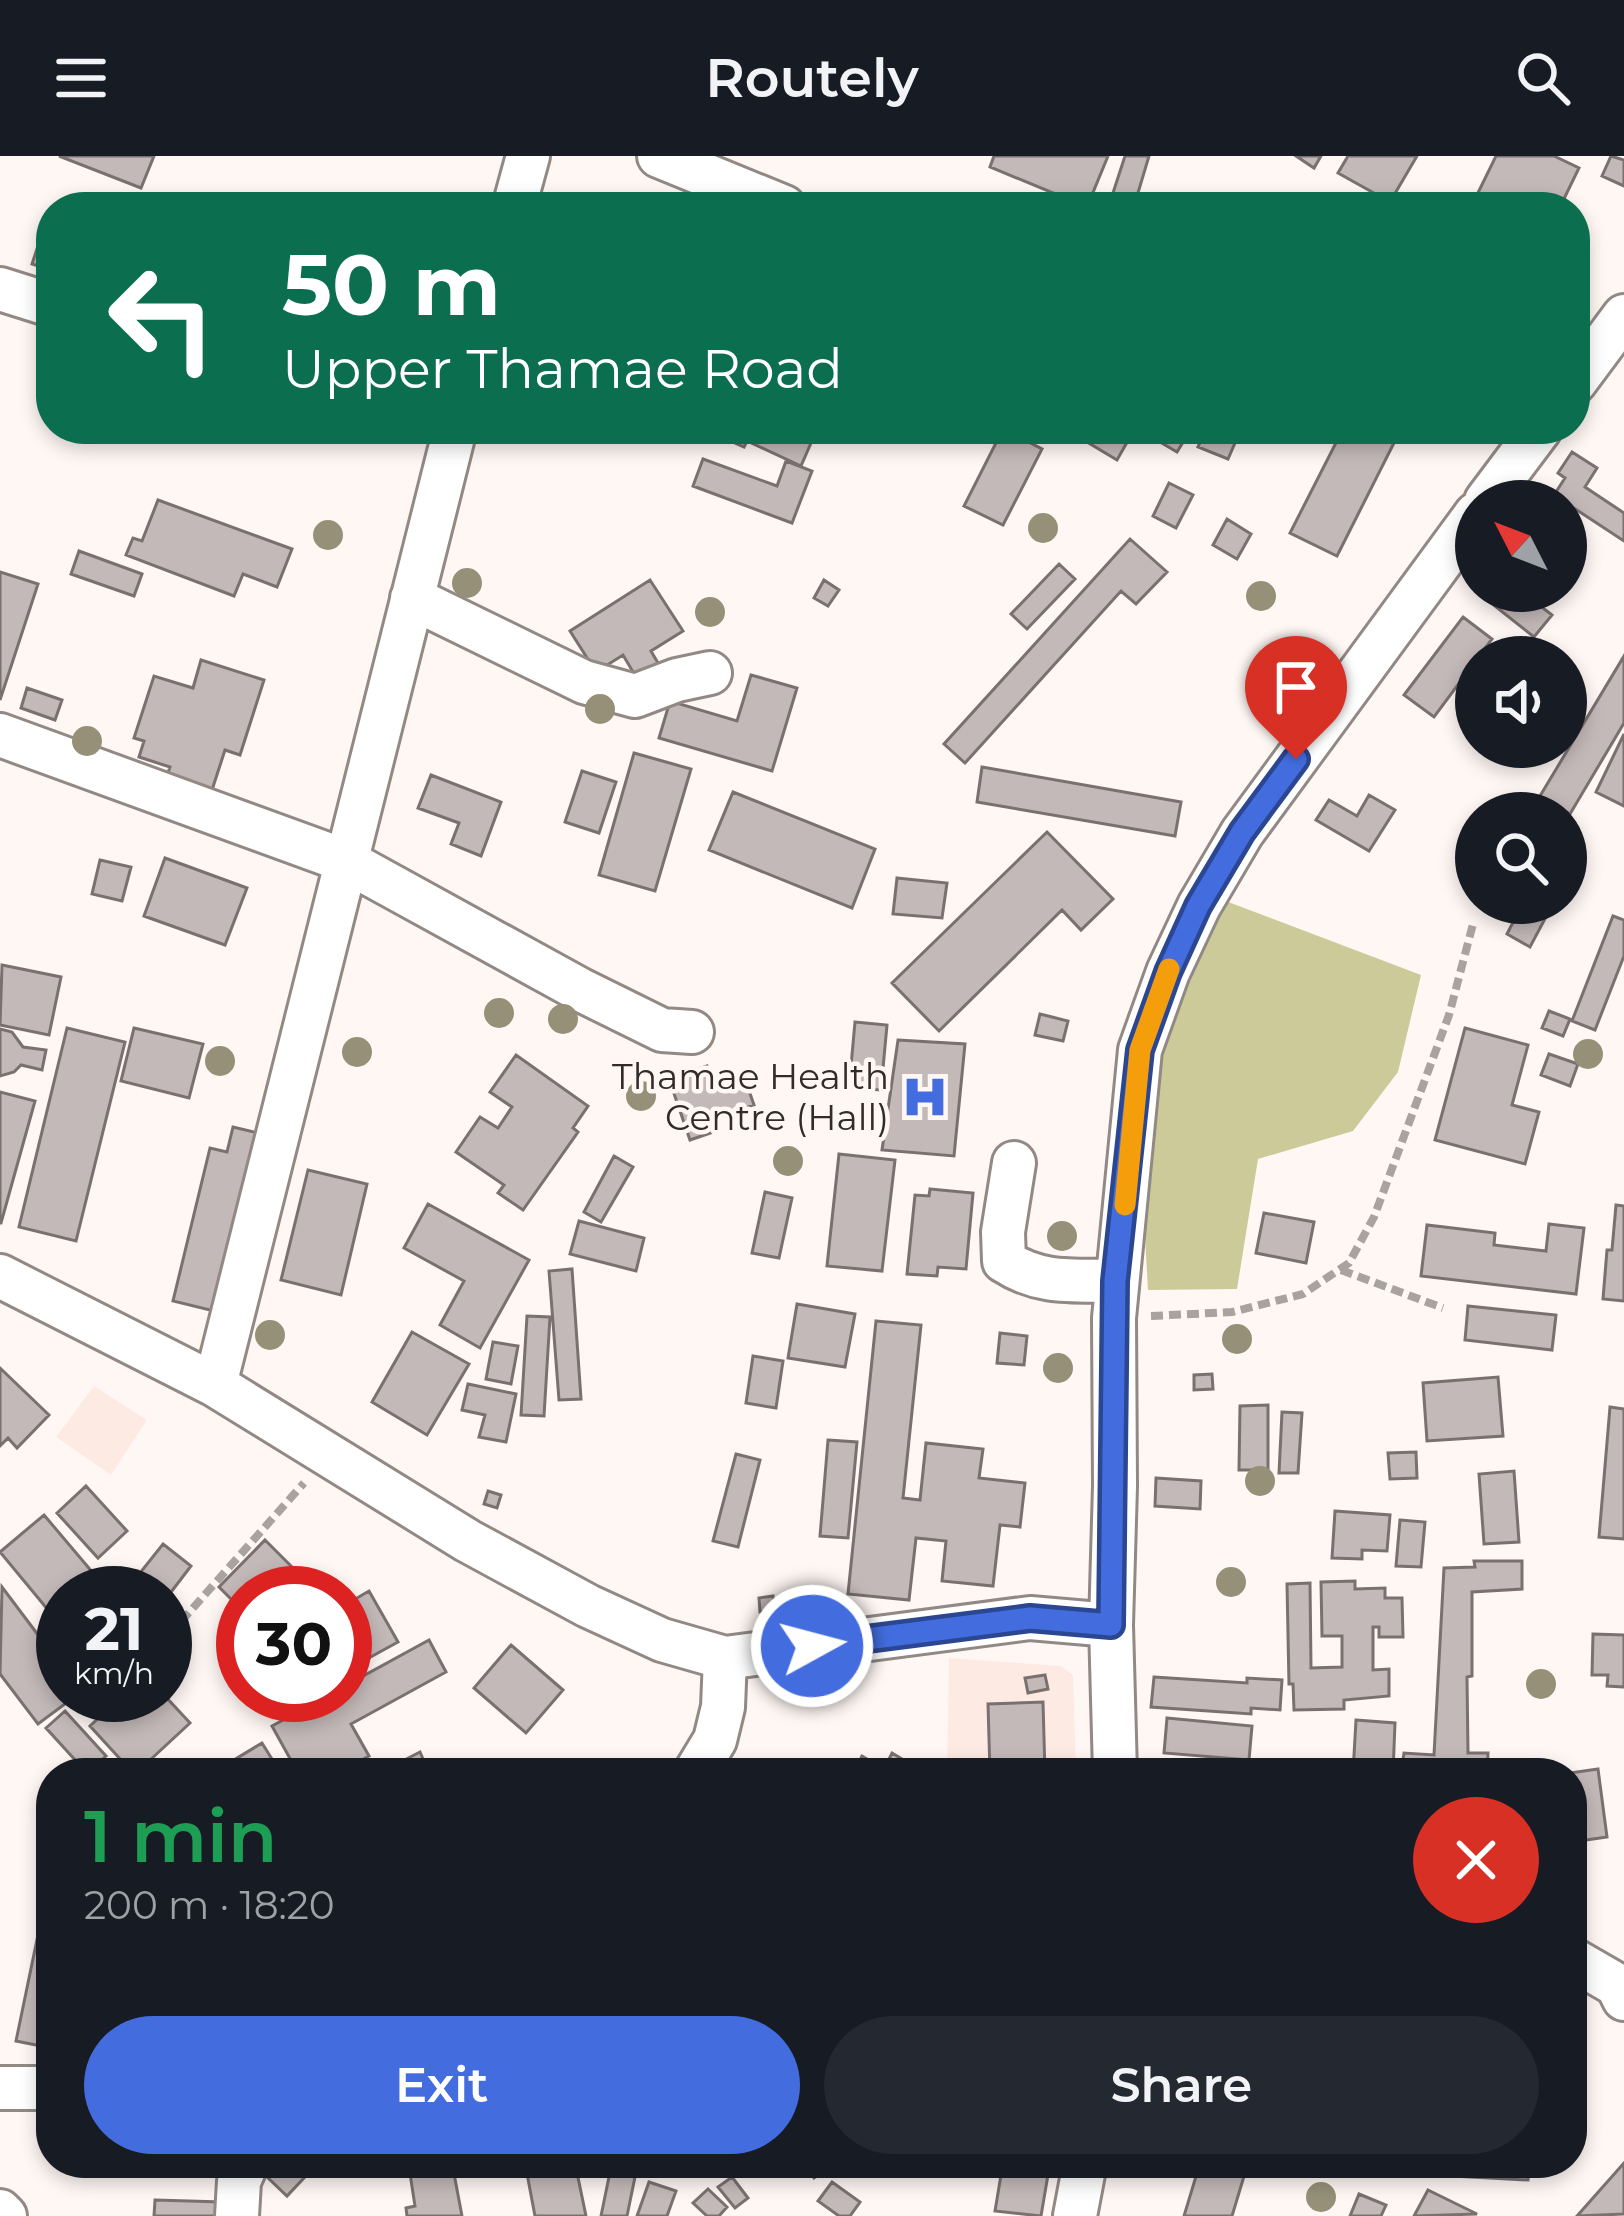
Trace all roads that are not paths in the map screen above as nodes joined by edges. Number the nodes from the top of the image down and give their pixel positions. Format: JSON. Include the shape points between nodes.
{"nodes":[{"id":1,"x":528,"y":156,"type":"edge"},
{"id":2,"x":659,"y":156,"type":"edge"},
{"id":3,"x":518,"y":192,"type":"edge"},
{"id":4,"x":747,"y":192,"type":"edge"},
{"id":5,"x":0,"y":289,"type":"edge"},
{"id":6,"x":36,"y":300,"type":"edge"},
{"id":7,"x":1624,"y":316,"type":"edge"},
{"id":8,"x":1590,"y":362,"type":"edge"},
{"id":9,"x":446,"y":444,"type":"edge"},
{"id":10,"x":1529,"y":444,"type":"edge"},
{"id":11,"x":1502,"y":480,"type":"edge"},
{"id":12,"x":1455,"y":543,"type":"edge"},
{"id":13,"x":412,"y":598,"type":"junction"},
{"id":14,"x":710,"y":673,"type":"dead end"},
{"id":15,"x":0,"y":735,"type":"edge"},
{"id":16,"x":346,"y":861,"type":"junction"},
{"id":17,"x":692,"y":1032,"type":"dead end"},
{"id":18,"x":1014,"y":1163,"type":"dead end"},
{"id":19,"x":0,"y":1276,"type":"edge"},
{"id":20,"x":1114,"y":1299,"type":"junction"},
{"id":21,"x":215,"y":1385,"type":"junction"},
{"id":22,"x":1111,"y":1625,"type":"junction"},
{"id":23,"x":725,"y":1658,"type":"junction"},
{"id":24,"x":704,"y":1758,"type":"edge"},
{"id":25,"x":1115,"y":1758,"type":"edge"},
{"id":26,"x":1587,"y":1967,"type":"edge"},
{"id":27,"x":1624,"y":1999,"type":"edge"},
{"id":28,"x":0,"y":2088,"type":"edge"},
{"id":29,"x":36,"y":2088,"type":"edge"},
{"id":30,"x":240,"y":2178,"type":"edge"},
{"id":31,"x":1082,"y":2178,"type":"edge"},
{"id":32,"x":237,"y":2216,"type":"edge"},
{"id":33,"x":1075,"y":2216,"type":"edge"}],
"edges":[{"from":1,"to":3,"type":"street"},
{"from":2,"to":4,"type":"street"},
{"from":5,"to":6,"type":"street"},
{"from":7,"to":8,"type":"street"},
{"from":9,"to":13,"type":"street"},
{"from":10,"to":11,"type":"street"},
{"from":12,"to":20,"type":"street","via":[[1242,832],[1168,972],[1140,1050]]},
{"from":13,"to":14,"type":"street","via":[[618,691],[635,695]]},
{"from":13,"to":16,"type":"street"},
{"from":15,"to":16,"type":"street"},
{"from":16,"to":17,"type":"street","via":[[579,989],[662,1030]]},
{"from":16,"to":21,"type":"street"},
{"from":18,"to":20,"type":"street","via":[[1004,1261],[1027,1276]]},
{"from":19,"to":21,"type":"street"},
{"from":20,"to":22,"type":"street"},
{"from":21,"to":23,"type":"street","via":[[588,1606]]},
{"from":22,"to":23,"type":"street","via":[[1030,1618]]},
{"from":22,"to":25,"type":"street"},
{"from":23,"to":24,"type":"street","via":[[723,1707]]},
{"from":26,"to":27,"type":"street","via":[[1617,1985]]},
{"from":28,"to":29,"type":"street"},
{"from":30,"to":32,"type":"street"},
{"from":31,"to":33,"type":"street"}]}
